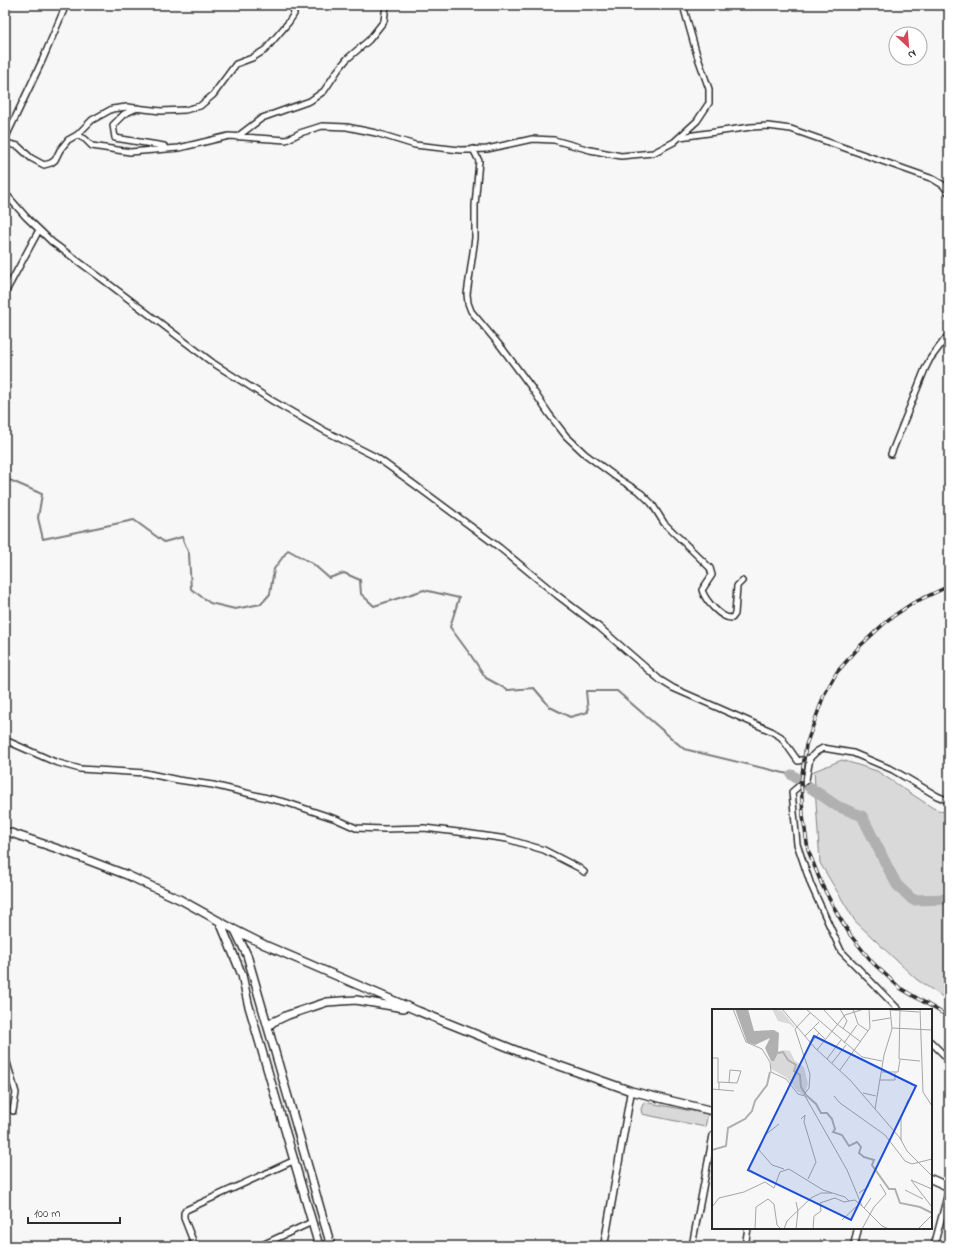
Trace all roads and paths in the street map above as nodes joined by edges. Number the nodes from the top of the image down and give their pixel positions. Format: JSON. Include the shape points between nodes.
{"nodes":[{"id":1,"x":66,"y":5,"type":"edge"},
{"id":2,"x":292,"y":5,"type":"edge"},
{"id":3,"x":386,"y":5,"type":"edge"},
{"id":4,"x":685,"y":5,"type":"edge"},
{"id":5,"x":138,"y":108,"type":"junction"},
{"id":6,"x":77,"y":135,"type":"junction"},
{"id":7,"x":237,"y":137,"type":"junction"},
{"id":8,"x":679,"y":137,"type":"junction"},
{"id":9,"x":5,"y":139,"type":"edge"},
{"id":10,"x":5,"y":143,"type":"edge"},
{"id":11,"x":171,"y":148,"type":"junction"},
{"id":12,"x":473,"y":149,"type":"junction"},
{"id":13,"x":5,"y":193,"type":"edge"},
{"id":14,"x":949,"y":193,"type":"edge"},
{"id":15,"x":39,"y":230,"type":"junction"},
{"id":16,"x":5,"y":293,"type":"edge"},
{"id":17,"x":949,"y":334,"type":"edge"},
{"id":18,"x":891,"y":454,"type":"dead end"},
{"id":19,"x":742,"y":581,"type":"dead end"},
{"id":20,"x":5,"y":740,"type":"edge"},
{"id":21,"x":810,"y":758,"type":"junction"},
{"id":22,"x":949,"y":801,"type":"edge"},
{"id":23,"x":5,"y":831,"type":"edge"},
{"id":24,"x":584,"y":872,"type":"dead end"},
{"id":25,"x":220,"y":922,"type":"junction"},
{"id":26,"x":235,"y":930,"type":"junction"},
{"id":27,"x":898,"y":1009,"type":"edge"},
{"id":28,"x":418,"y":1011,"type":"junction"},
{"id":29,"x":268,"y":1026,"type":"junction"},
{"id":30,"x":932,"y":1043,"type":"edge"},
{"id":31,"x":5,"y":1056,"type":"edge"},
{"id":32,"x":949,"y":1060,"type":"edge"},
{"id":33,"x":631,"y":1092,"type":"junction"},
{"id":34,"x":712,"y":1111,"type":"edge"},
{"id":35,"x":13,"y":1112,"type":"dead end"},
{"id":36,"x":712,"y":1140,"type":"edge"},
{"id":37,"x":294,"y":1160,"type":"junction"},
{"id":38,"x":932,"y":1180,"type":"edge"},
{"id":39,"x":949,"y":1188,"type":"edge"},
{"id":40,"x":312,"y":1222,"type":"junction"},
{"id":41,"x":748,"y":1229,"type":"edge"},
{"id":42,"x":858,"y":1229,"type":"edge"},
{"id":43,"x":196,"y":1246,"type":"edge"},
{"id":44,"x":260,"y":1246,"type":"edge"},
{"id":45,"x":319,"y":1246,"type":"edge"},
{"id":46,"x":331,"y":1246,"type":"edge"},
{"id":47,"x":604,"y":1246,"type":"edge"},
{"id":48,"x":692,"y":1246,"type":"edge"},
{"id":49,"x":745,"y":1246,"type":"edge"},
{"id":50,"x":854,"y":1246,"type":"edge"},
{"id":51,"x":934,"y":1246,"type":"edge"}],
"edges":[{"from":1,"to":9,"type":"street"},
{"from":2,"to":5,"type":"street","via":[[294,14],[265,50],[236,64],[213,95],[200,106],[185,110],[161,111]]},
{"from":3,"to":7,"type":"street","via":[[384,21],[369,40],[347,59],[324,91],[310,101],[262,118]]},
{"from":4,"to":8,"type":"street","via":[[696,55],[709,90],[709,103],[697,121]]},
{"from":5,"to":6,"type":"street","via":[[112,109],[92,120]]},
{"from":5,"to":11,"type":"street","via":[[124,114],[113,125],[115,138]]},
{"from":6,"to":10,"type":"street","via":[[68,140],[55,160],[44,165],[31,158],[18,146]]},
{"from":6,"to":11,"type":"street","via":[[92,146],[130,152]]},
{"from":7,"to":11,"type":"street","via":[[229,136]]},
{"from":7,"to":12,"type":"street","via":[[286,140],[322,126],[347,127],[415,145]]},
{"from":8,"to":12,"type":"street","via":[[652,153],[621,156],[554,140],[532,139],[487,149]]},
{"from":8,"to":14,"type":"street","via":[[751,127],[791,129],[933,180],[943,185]]},
{"from":12,"to":19,"type":"street","via":[[479,160],[475,238],[467,294],[471,311],[502,348],[566,436],[585,454],[641,493],[652,504],[664,524],[710,568],[712,574],[702,590],[716,610],[728,618],[735,614],[737,586]]},
{"from":13,"to":15,"type":"street"},
{"from":15,"to":16,"type":"street"},
{"from":15,"to":21,"type":"street","via":[[212,363],[325,431],[376,457],[416,485],[599,627],[660,680],[771,731],[781,737],[798,761]]},
{"from":17,"to":18,"type":"street","via":[[925,369]]},
{"from":20,"to":24,"type":"street","via":[[55,762],[80,769],[145,773],[213,785],[288,803],[356,828],[424,828],[507,839],[544,850]]},
{"from":21,"to":22,"type":"street","via":[[823,748],[853,753],[892,770]]},
{"from":21,"to":27,"type":"street","via":[[806,780],[792,792],[797,844],[841,951]]},
{"from":23,"to":25,"type":"main road","via":[[127,876],[181,900]]},
{"from":25,"to":26,"type":"main road"},
{"from":25,"to":37,"type":"main road","via":[[242,975]]},
{"from":26,"to":28,"type":"main road"},
{"from":26,"to":29,"type":"main road","via":[[247,955]]},
{"from":28,"to":29,"type":"main road","via":[[356,1000],[327,1002],[288,1015]]},
{"from":28,"to":33,"type":"main road","via":[[520,1052]]},
{"from":29,"to":46,"type":"main road"},
{"from":30,"to":32,"type":"street"},
{"from":31,"to":35,"type":"street","via":[[16,1093]]},
{"from":33,"to":34,"type":"main road"},
{"from":33,"to":47,"type":"street"},
{"from":36,"to":48,"type":"street"},
{"from":37,"to":40,"type":"main road"},
{"from":37,"to":43,"type":"street","via":[[186,1210],[184,1218]]},
{"from":38,"to":39,"type":"main road"},
{"from":39,"to":51,"type":"street"},
{"from":40,"to":44,"type":"street"},
{"from":40,"to":45,"type":"main road"},
{"from":41,"to":49,"type":"street"},
{"from":42,"to":50,"type":"street"}]}
